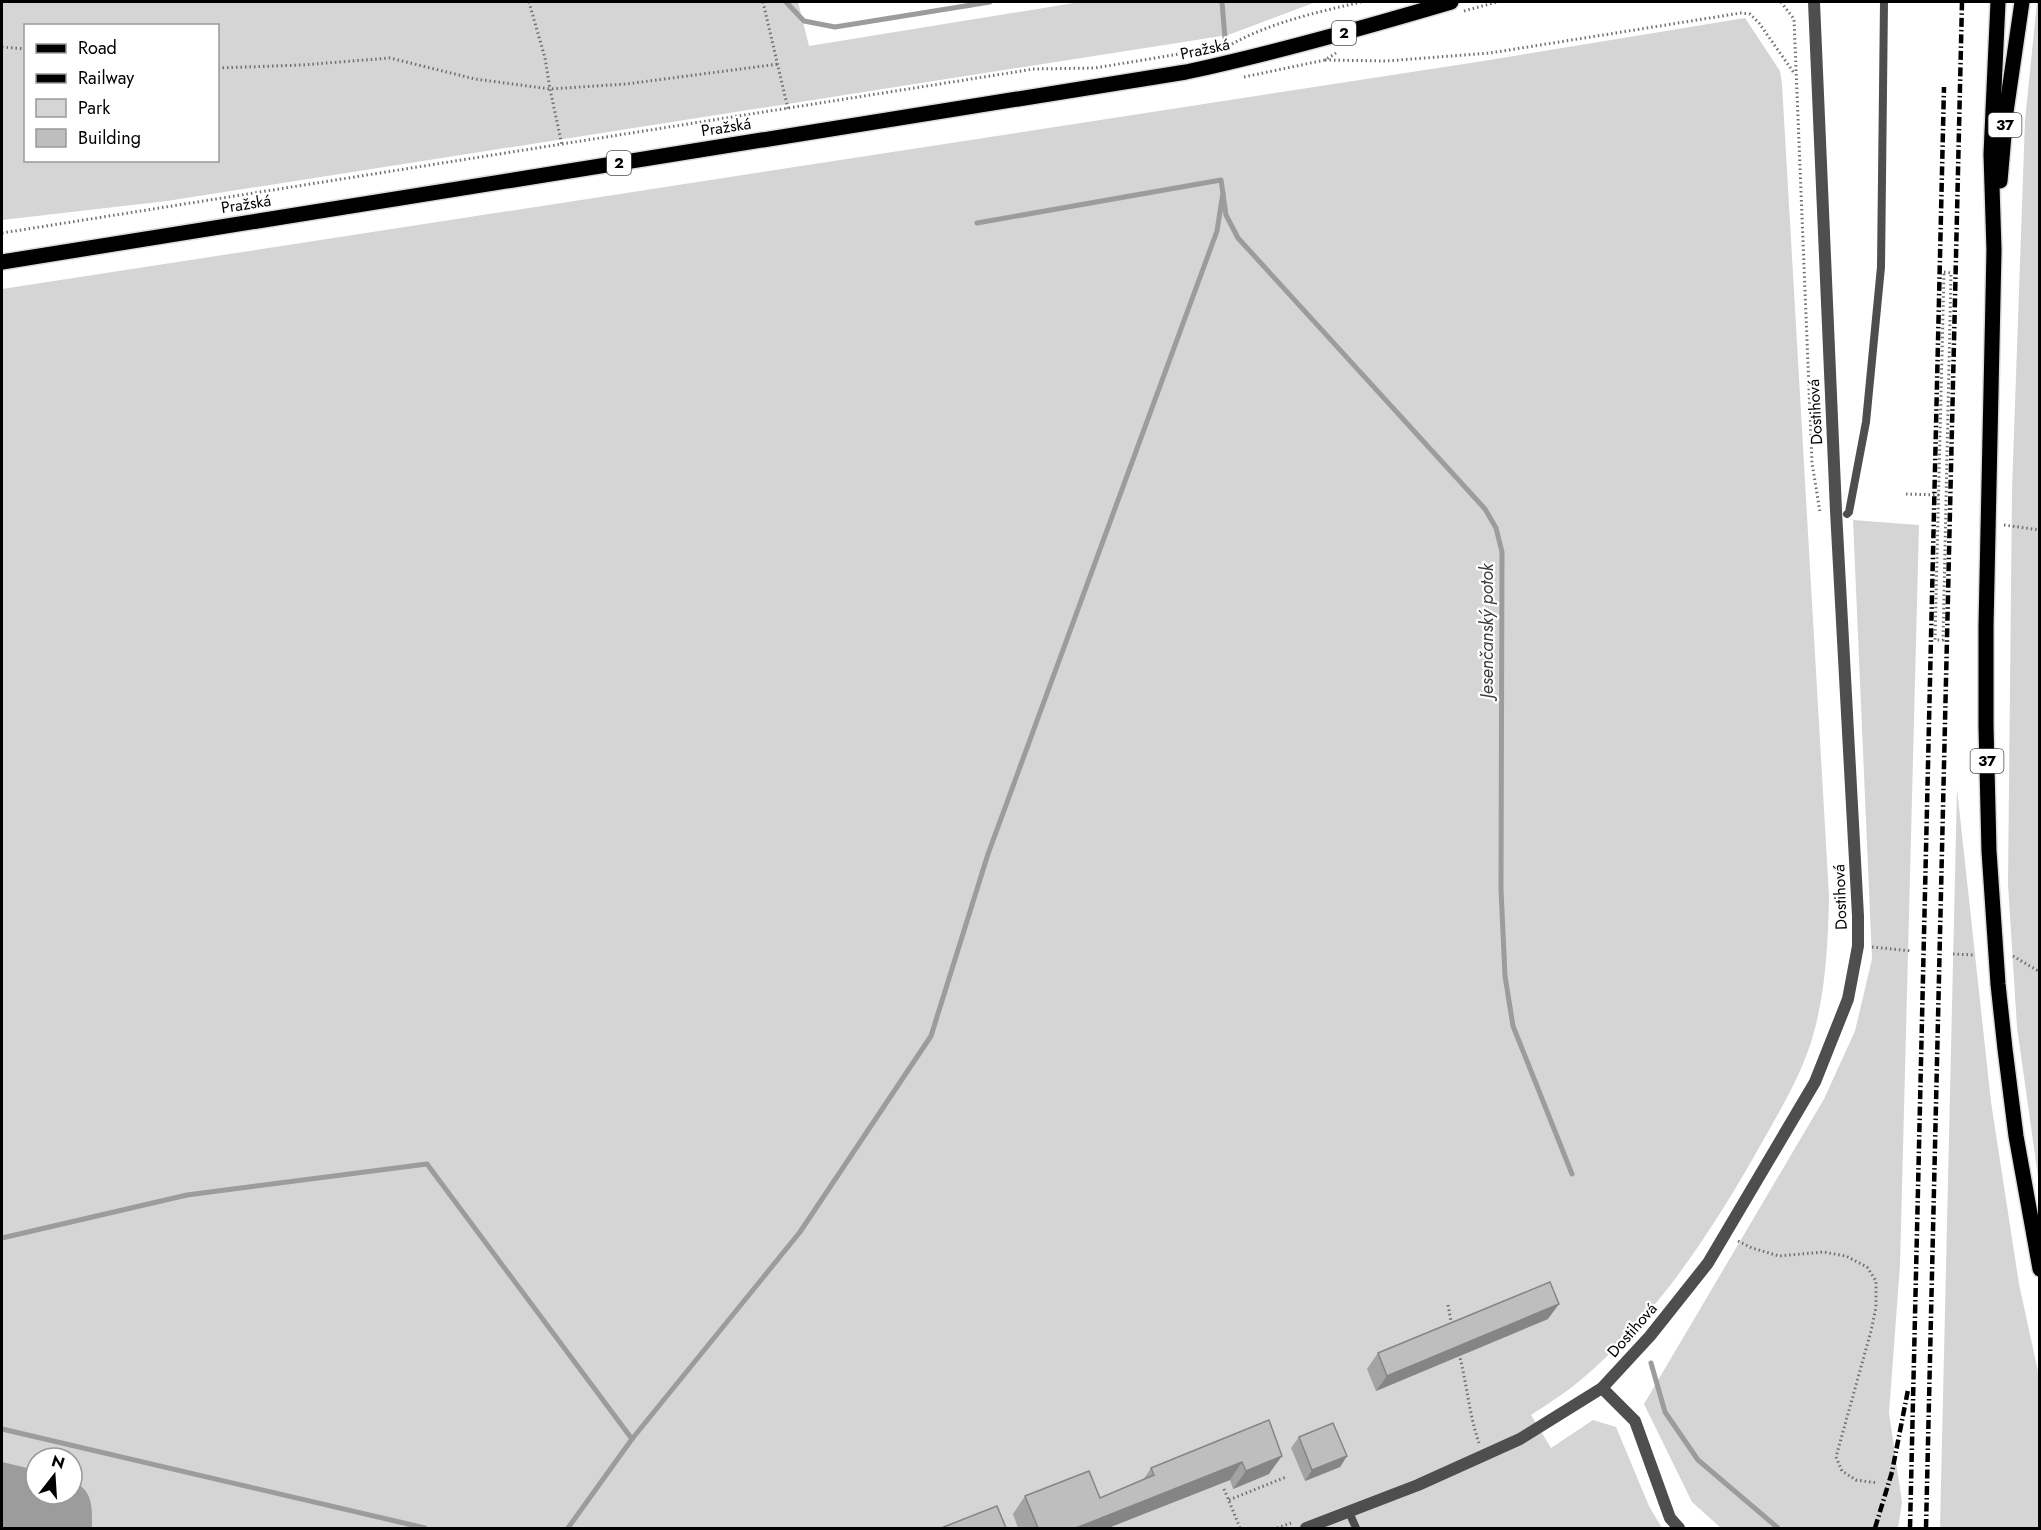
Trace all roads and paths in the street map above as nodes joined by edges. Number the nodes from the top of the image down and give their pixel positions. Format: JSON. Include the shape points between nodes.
{"nodes":[{"id":1,"x":529,"y":2,"type":"edge"},
{"id":2,"x":763,"y":2,"type":"edge"},
{"id":3,"x":1361,"y":2,"type":"edge"},
{"id":4,"x":1451,"y":2,"type":"edge"},
{"id":5,"x":1781,"y":2,"type":"edge"},
{"id":6,"x":1814,"y":2,"type":"edge"},
{"id":7,"x":1884,"y":2,"type":"edge"},
{"id":8,"x":1998,"y":2,"type":"edge"},
{"id":9,"x":2022,"y":2,"type":"edge"},
{"id":10,"x":2,"y":46,"type":"edge"},
{"id":11,"x":1226,"y":47,"type":"dead end"},
{"id":12,"x":24,"y":49,"type":"edge"},
{"id":13,"x":1193,"y":52,"type":"dead end"},
{"id":14,"x":1325,"y":60,"type":"dead end"},
{"id":15,"x":779,"y":64,"type":"junction"},
{"id":16,"x":219,"y":68,"type":"edge"},
{"id":17,"x":1795,"y":75,"type":"junction"},
{"id":18,"x":550,"y":89,"type":"junction"},
{"id":19,"x":788,"y":109,"type":"junction"},
{"id":20,"x":562,"y":145,"type":"junction"},
{"id":21,"x":2,"y":233,"type":"edge"},
{"id":22,"x":1994,"y":250,"type":"junction"},
{"id":23,"x":2,"y":262,"type":"edge"},
{"id":24,"x":1906,"y":494,"type":"dead end"},
{"id":25,"x":1939,"y":495,"type":"junction"},
{"id":26,"x":1820,"y":512,"type":"dead end"},
{"id":27,"x":1847,"y":514,"type":"dead end"},
{"id":28,"x":2004,"y":525,"type":"dead end"},
{"id":29,"x":2040,"y":530,"type":"edge"},
{"id":30,"x":1858,"y":946,"type":"junction"},
{"id":31,"x":1912,"y":951,"type":"dead end"},
{"id":32,"x":1953,"y":954,"type":"dead end"},
{"id":33,"x":2010,"y":954,"type":"dead end"},
{"id":34,"x":1975,"y":955,"type":"dead end"},
{"id":35,"x":2040,"y":972,"type":"edge"},
{"id":36,"x":1726,"y":1234,"type":"junction"},
{"id":37,"x":2040,"y":1269,"type":"edge"},
{"id":38,"x":1448,"y":1305,"type":"dead end"},
{"id":39,"x":1454,"y":1333,"type":"edge"},
{"id":40,"x":1458,"y":1352,"type":"edge"},
{"id":41,"x":1602,"y":1388,"type":"junction"},
{"id":42,"x":1484,"y":1456,"type":"junction"},
{"id":43,"x":1286,"y":1477,"type":"dead end"},
{"id":44,"x":1878,"y":1483,"type":"dead end"},
{"id":45,"x":1224,"y":1489,"type":"dead end"},
{"id":46,"x":1229,"y":1500,"type":"junction"},
{"id":47,"x":1350,"y":1512,"type":"junction"},
{"id":48,"x":1240,"y":1528,"type":"edge"},
{"id":49,"x":1306,"y":1528,"type":"edge"},
{"id":50,"x":1356,"y":1528,"type":"edge"},
{"id":51,"x":1679,"y":1528,"type":"edge"}],
"edges":[{"from":1,"to":18,"type":"path"},
{"from":2,"to":15,"type":"path"},
{"from":3,"to":11,"type":"path","via":[[1303,16]]},
{"from":4,"to":23,"type":"main road","name":"Pražská","number":"2","via":[[1186,72]]},
{"from":5,"to":17,"type":"path","via":[[1794,19]]},
{"from":6,"to":30,"type":"street","name":"Dostihová"},
{"from":7,"to":27,"type":"lane","via":[[1881,267],[1866,422]]},
{"from":8,"to":22,"type":"main road","number":"37","via":[[1991,154]]},
{"from":9,"to":22,"type":"main road","number":"37","via":[[2006,112]]},
{"from":10,"to":12,"type":"path"},
{"from":13,"to":19,"type":"path","via":[[1095,68],[1034,69]]},
{"from":14,"to":17,"type":"path","via":[[1386,61],[1490,52],[1741,12],[1759,23]]},
{"from":15,"to":18,"type":"path","via":[[626,84]]},
{"from":15,"to":19,"type":"path"},
{"from":16,"to":18,"type":"path","via":[[390,58],[476,79]]},
{"from":17,"to":26,"type":"path","via":[[1812,463]]},
{"from":18,"to":20,"type":"path"},
{"from":19,"to":20,"type":"path"},
{"from":20,"to":21,"type":"path"},
{"from":22,"to":37,"type":"main road","number":"37","via":[[1986,626],[1989,851],[2005,1049]]},
{"from":24,"to":25,"type":"path"},
{"from":25,"to":25,"type":"path","via":[[1935,640],[1943,640],[1951,273],[1944,272]]},
{"from":28,"to":29,"type":"path"},
{"from":30,"to":31,"type":"path"},
{"from":30,"to":36,"type":"street","name":"Dostihová","via":[[1848,999],[1815,1082]]},
{"from":32,"to":34,"type":"path"},
{"from":33,"to":35,"type":"path"},
{"from":36,"to":41,"type":"street","name":"Dostihová","via":[[1650,1336]]},
{"from":36,"to":44,"type":"path","via":[[1779,1256],[1823,1252],[1846,1256],[1867,1267],[1876,1281],[1873,1323],[1836,1457],[1842,1471],[1857,1480]]},
{"from":38,"to":39,"type":"path"},
{"from":40,"to":42,"type":"path","via":[[1472,1425]]},
{"from":41,"to":42,"type":"street","name":"Dostihová","via":[[1521,1439]]},
{"from":41,"to":51,"type":"street","via":[[1635,1420],[1670,1518]]},
{"from":42,"to":47,"type":"street","name":"Dostihová"},
{"from":43,"to":46,"type":"path"},
{"from":45,"to":46,"type":"path"},
{"from":46,"to":48,"type":"path"},
{"from":47,"to":49,"type":"street","name":"Dostihová"},
{"from":47,"to":50,"type":"lane"}]}
